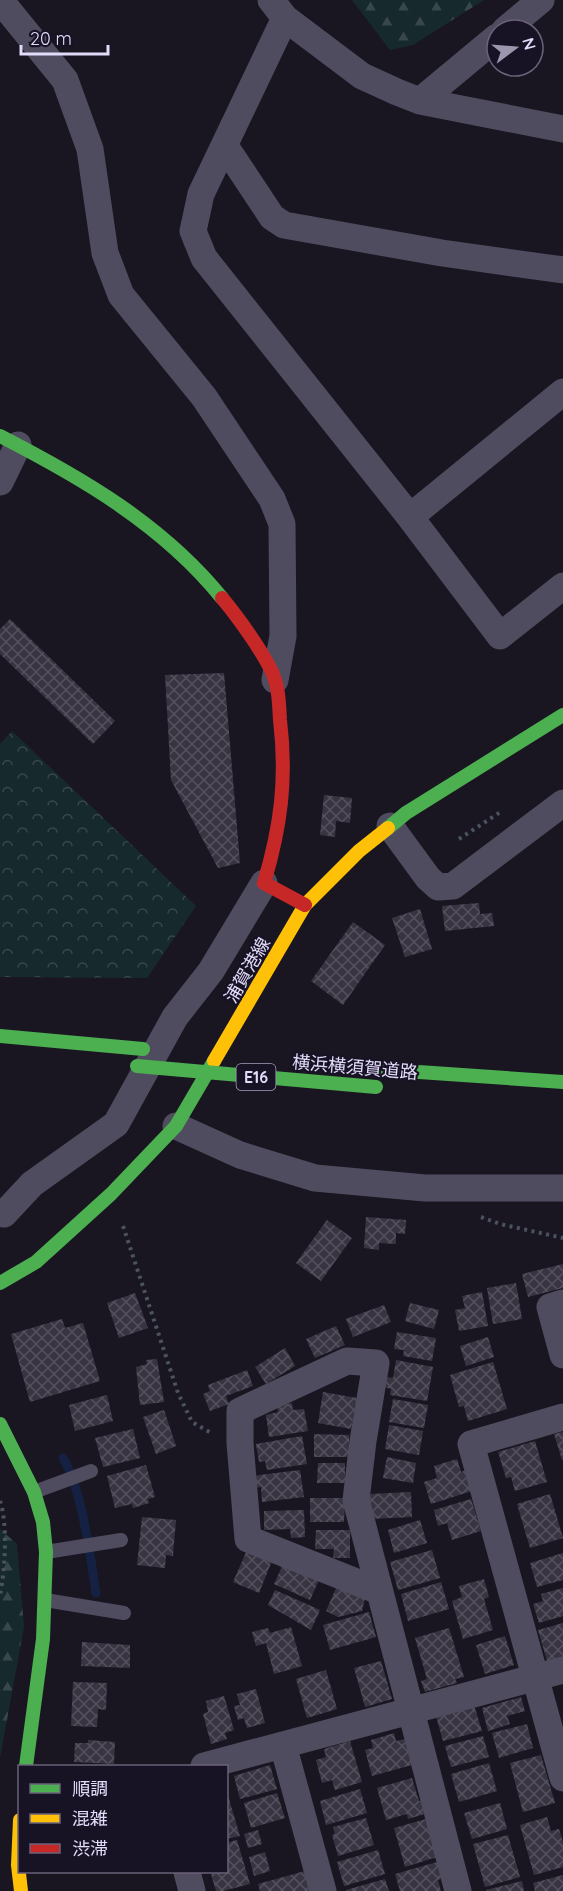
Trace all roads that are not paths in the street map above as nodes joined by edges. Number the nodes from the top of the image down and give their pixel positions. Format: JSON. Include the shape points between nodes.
{"nodes":[{"id":1,"x":0,"y":0,"type":"edge"},
{"id":2,"x":541,"y":0,"type":"edge"},
{"id":3,"x":278,"y":9,"type":"edge"},
{"id":4,"x":519,"y":18,"type":"edge"},
{"id":5,"x":485,"y":47,"type":"edge"},
{"id":6,"x":420,"y":101,"type":"junction"},
{"id":7,"x":563,"y":129,"type":"edge"},
{"id":8,"x":225,"y":146,"type":"junction"},
{"id":9,"x":563,"y":270,"type":"edge"},
{"id":10,"x":563,"y":392,"type":"edge"},
{"id":11,"x":9,"y":441,"type":"edge"},
{"id":12,"x":0,"y":482,"type":"edge"},
{"id":13,"x":410,"y":517,"type":"junction"},
{"id":14,"x":563,"y":586,"type":"edge"},
{"id":15,"x":275,"y":680,"type":"junction"},
{"id":16,"x":563,"y":715,"type":"edge"},
{"id":17,"x":563,"y":803,"type":"edge"},
{"id":18,"x":390,"y":826,"type":"junction"},
{"id":19,"x":264,"y":883,"type":"junction"},
{"id":20,"x":305,"y":905,"type":"junction"},
{"id":21,"x":0,"y":1036,"type":"edge"},
{"id":22,"x":166,"y":1051,"type":"dead end"},
{"id":23,"x":201,"y":1054,"type":"dead end"},
{"id":24,"x":236,"y":1058,"type":"dead end"},
{"id":25,"x":132,"y":1066,"type":"dead end"},
{"id":26,"x":370,"y":1069,"type":"dead end"},
{"id":27,"x":563,"y":1082,"type":"edge"},
{"id":28,"x":381,"y":1088,"type":"dead end"},
{"id":29,"x":176,"y":1126,"type":"junction"},
{"id":30,"x":563,"y":1188,"type":"edge"},
{"id":31,"x":4,"y":1214,"type":"dead end"},
{"id":32,"x":0,"y":1283,"type":"edge"},
{"id":33,"x":563,"y":1303,"type":"edge"},
{"id":34,"x":563,"y":1355,"type":"edge"},
{"id":35,"x":563,"y":1417,"type":"edge"},
{"id":36,"x":0,"y":1424,"type":"edge"},
{"id":37,"x":91,"y":1471,"type":"dead end"},
{"id":38,"x":34,"y":1492,"type":"junction"},
{"id":39,"x":121,"y":1540,"type":"dead end"},
{"id":40,"x":46,"y":1552,"type":"junction"},
{"id":41,"x":379,"y":1591,"type":"junction"},
{"id":42,"x":45,"y":1600,"type":"junction"},
{"id":43,"x":124,"y":1614,"type":"dead end"},
{"id":44,"x":563,"y":1670,"type":"edge"},
{"id":45,"x":536,"y":1677,"type":"junction"},
{"id":46,"x":411,"y":1711,"type":"junction"},
{"id":47,"x":283,"y":1745,"type":"junction"},
{"id":48,"x":26,"y":1765,"type":"edge"},
{"id":49,"x":211,"y":1765,"type":"edge"},
{"id":50,"x":563,"y":1778,"type":"edge"},
{"id":51,"x":19,"y":1873,"type":"edge"},
{"id":52,"x":187,"y":1873,"type":"edge"},
{"id":53,"x":21,"y":1891,"type":"edge"},
{"id":54,"x":192,"y":1891,"type":"edge"},
{"id":55,"x":323,"y":1891,"type":"edge"},
{"id":56,"x":459,"y":1891,"type":"edge"}],
"edges":[{"from":1,"to":15,"type":"street","via":[[65,80],[90,149],[105,253],[121,295],[204,397],[272,499],[282,524],[283,636]]},
{"from":2,"to":4,"type":"street"},
{"from":3,"to":6,"type":"street","via":[[362,76]]},
{"from":3,"to":8,"type":"street"},
{"from":5,"to":6,"type":"street"},
{"from":6,"to":7,"type":"street"},
{"from":8,"to":9,"type":"street","via":[[272,217],[284,225]]},
{"from":8,"to":13,"type":"street","via":[[201,194],[192,231],[204,258]]},
{"from":10,"to":13,"type":"street"},
{"from":11,"to":12,"type":"street"},
{"from":11,"to":15,"type":"main road","via":[[124,508],[172,545],[213,586],[246,628]]},
{"from":13,"to":14,"type":"street","via":[[500,636]]},
{"from":15,"to":19,"type":"main road","via":[[285,782],[275,849]]},
{"from":16,"to":18,"type":"main road","name":"浦賀港線"},
{"from":17,"to":18,"type":"street","via":[[453,886],[438,887],[428,878]]},
{"from":18,"to":20,"type":"main road","name":"浦賀港線"},
{"from":19,"to":20,"type":"main road"},
{"from":19,"to":31,"type":"street","via":[[211,971],[175,1017],[116,1124],[32,1184]]},
{"from":20,"to":29,"type":"main road","name":"浦賀港線"},
{"from":21,"to":22,"type":"main road"},
{"from":23,"to":24,"type":"main road","number":"E16"},
{"from":25,"to":28,"type":"main road","name":"横浜横須賀道路","number":"E16","bridge":true},
{"from":26,"to":27,"type":"main road","name":"横浜横須賀道路"},
{"from":29,"to":30,"type":"street","via":[[240,1155],[315,1178],[425,1188]]},
{"from":29,"to":32,"type":"main road","name":"浦賀港線","via":[[111,1194],[36,1262]]},
{"from":33,"to":34,"type":"street","via":[[550,1306]]},
{"from":35,"to":45,"type":"street","via":[[471,1444]]},
{"from":36,"to":38,"type":"main road"},
{"from":37,"to":38,"type":"lane"},
{"from":38,"to":40,"type":"main road"},
{"from":39,"to":40,"type":"lane"},
{"from":40,"to":42,"type":"main road"},
{"from":41,"to":41,"type":"street","via":[[248,1539],[240,1410],[347,1361],[376,1363],[356,1500]]},
{"from":41,"to":46,"type":"street"},
{"from":42,"to":43,"type":"lane"},
{"from":42,"to":48,"type":"main road"},
{"from":44,"to":45,"type":"street"},
{"from":45,"to":46,"type":"street"},
{"from":45,"to":50,"type":"street"},
{"from":46,"to":47,"type":"street"},
{"from":46,"to":56,"type":"street"},
{"from":47,"to":49,"type":"street"},
{"from":47,"to":55,"type":"street"},
{"from":51,"to":53,"type":"main road"},
{"from":52,"to":54,"type":"street"}]}
